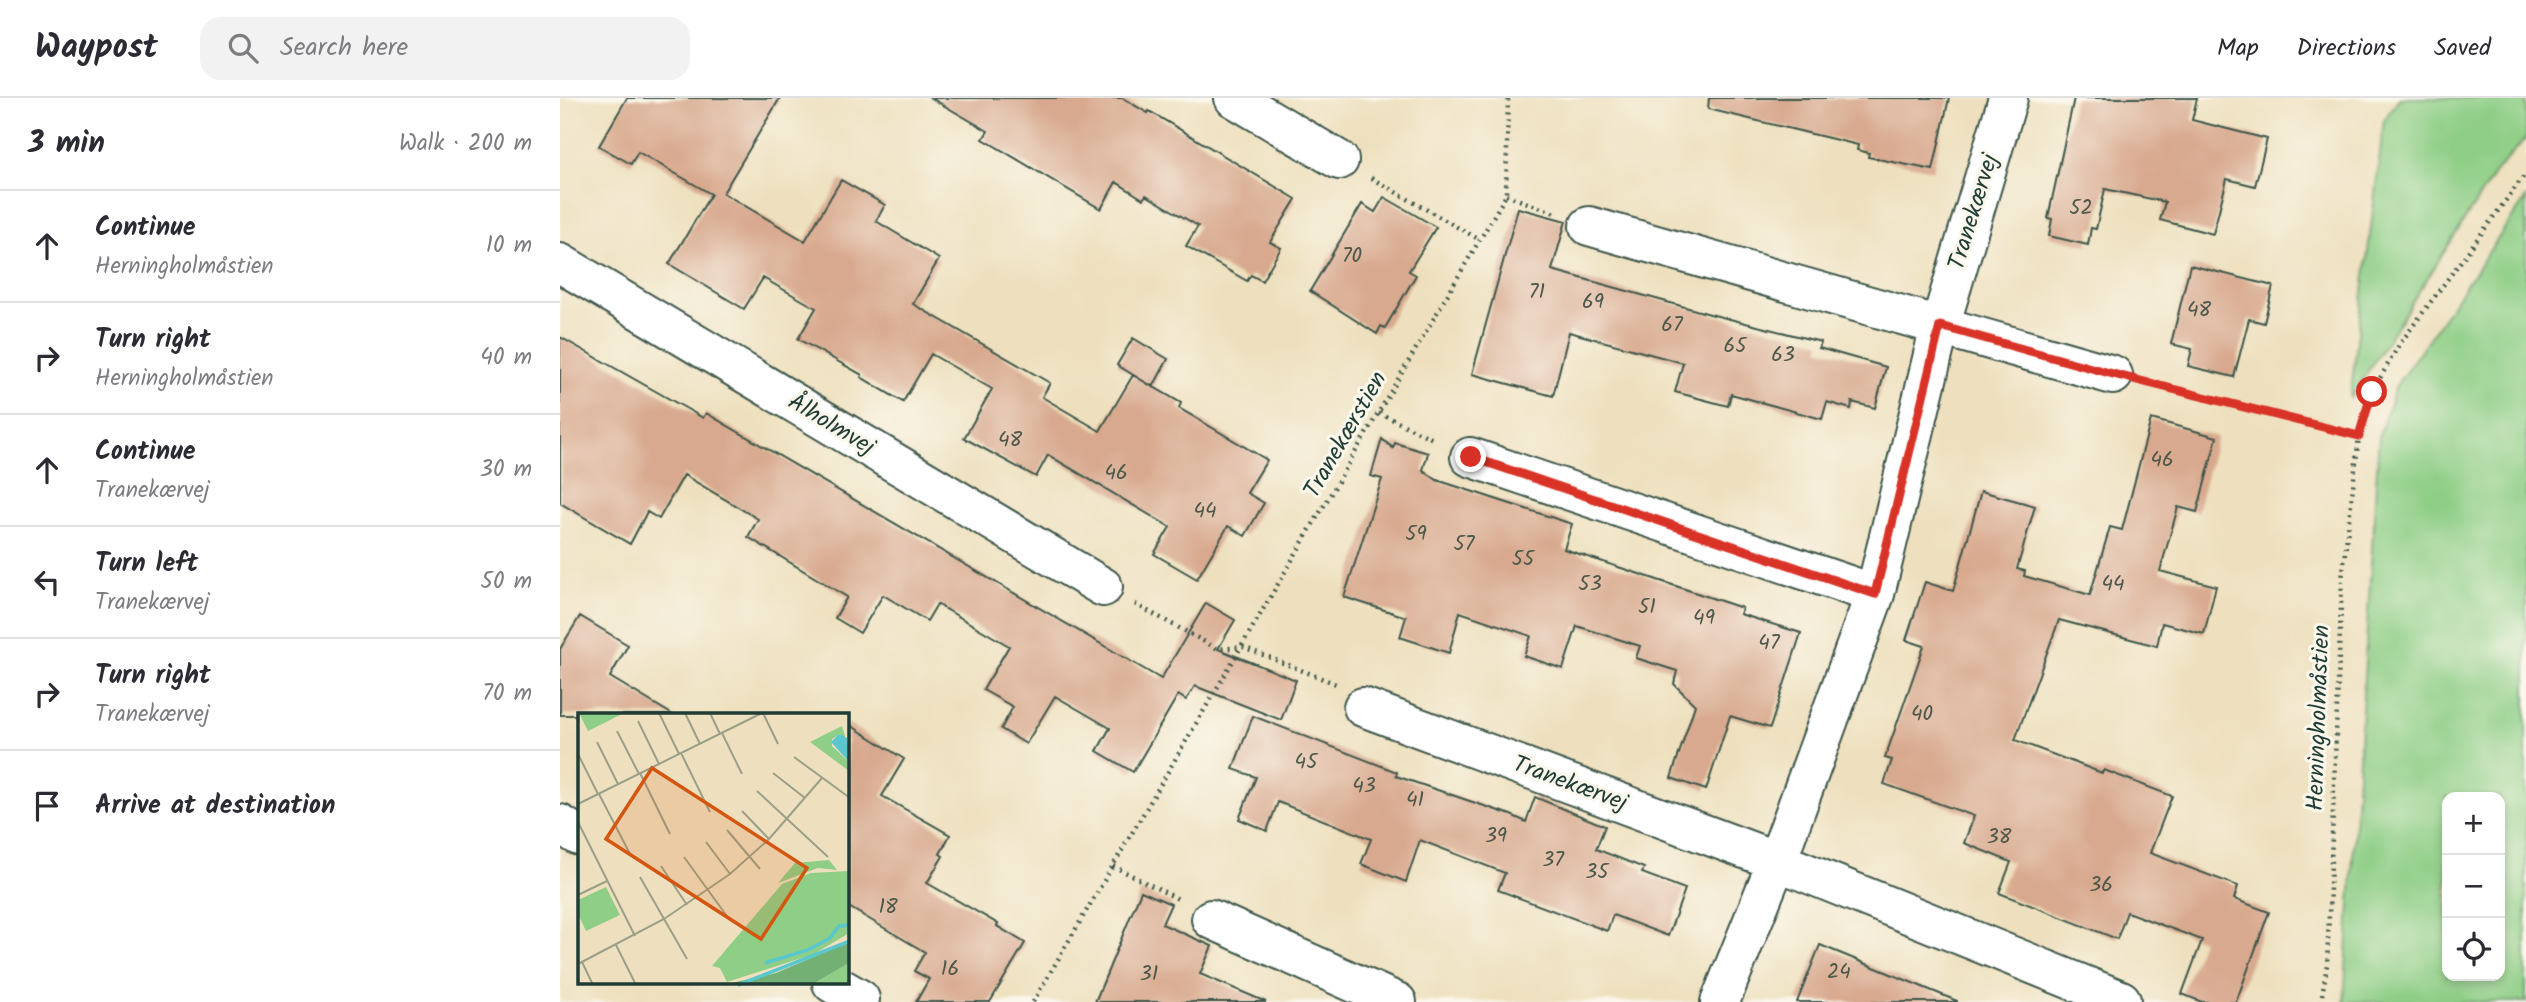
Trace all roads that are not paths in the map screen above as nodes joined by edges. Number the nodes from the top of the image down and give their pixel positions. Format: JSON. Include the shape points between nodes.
{"nodes":[{"id":1,"x":1234,"y":98,"type":"edge"},
{"id":2,"x":2008,"y":98,"type":"edge"},
{"id":3,"x":1339,"y":160,"type":"road end"},
{"id":4,"x":1589,"y":226,"type":"road end"},
{"id":5,"x":560,"y":263,"type":"edge"},
{"id":6,"x":1940,"y":326,"type":"junction"},
{"id":7,"x":2113,"y":374,"type":"road end"},
{"id":8,"x":1471,"y":457,"type":"road end"},
{"id":9,"x":1103,"y":587,"type":"road end"},
{"id":10,"x":1875,"y":594,"type":"junction"},
{"id":11,"x":1363,"y":708,"type":"road end"},
{"id":12,"x":560,"y":824,"type":"edge"},
{"id":13,"x":578,"y":834,"type":"edge"},
{"id":14,"x":1777,"y":861,"type":"junction"},
{"id":15,"x":1211,"y":919,"type":"road end"},
{"id":16,"x":2121,"y":1000,"type":"edge"},
{"id":17,"x":1397,"y":1002,"type":"edge"},
{"id":18,"x":1720,"y":1002,"type":"edge"}],
"edges":[{"from":1,"to":3,"type":"street"},
{"from":2,"to":6,"type":"street","name":"Tranekærvej"},
{"from":4,"to":6,"type":"street"},
{"from":5,"to":9,"type":"street","name":"Ålholmvej"},
{"from":6,"to":7,"type":"street"},
{"from":6,"to":10,"type":"street","name":"Tranekærvej"},
{"from":8,"to":10,"type":"street"},
{"from":10,"to":14,"type":"street","name":"Tranekærvej"},
{"from":11,"to":14,"type":"street","name":"Tranekærvej"},
{"from":12,"to":13,"type":"street"},
{"from":14,"to":16,"type":"street","name":"Tranekærvej"},
{"from":14,"to":18,"type":"street","name":"Tranekærvej"},
{"from":15,"to":17,"type":"street"}]}
